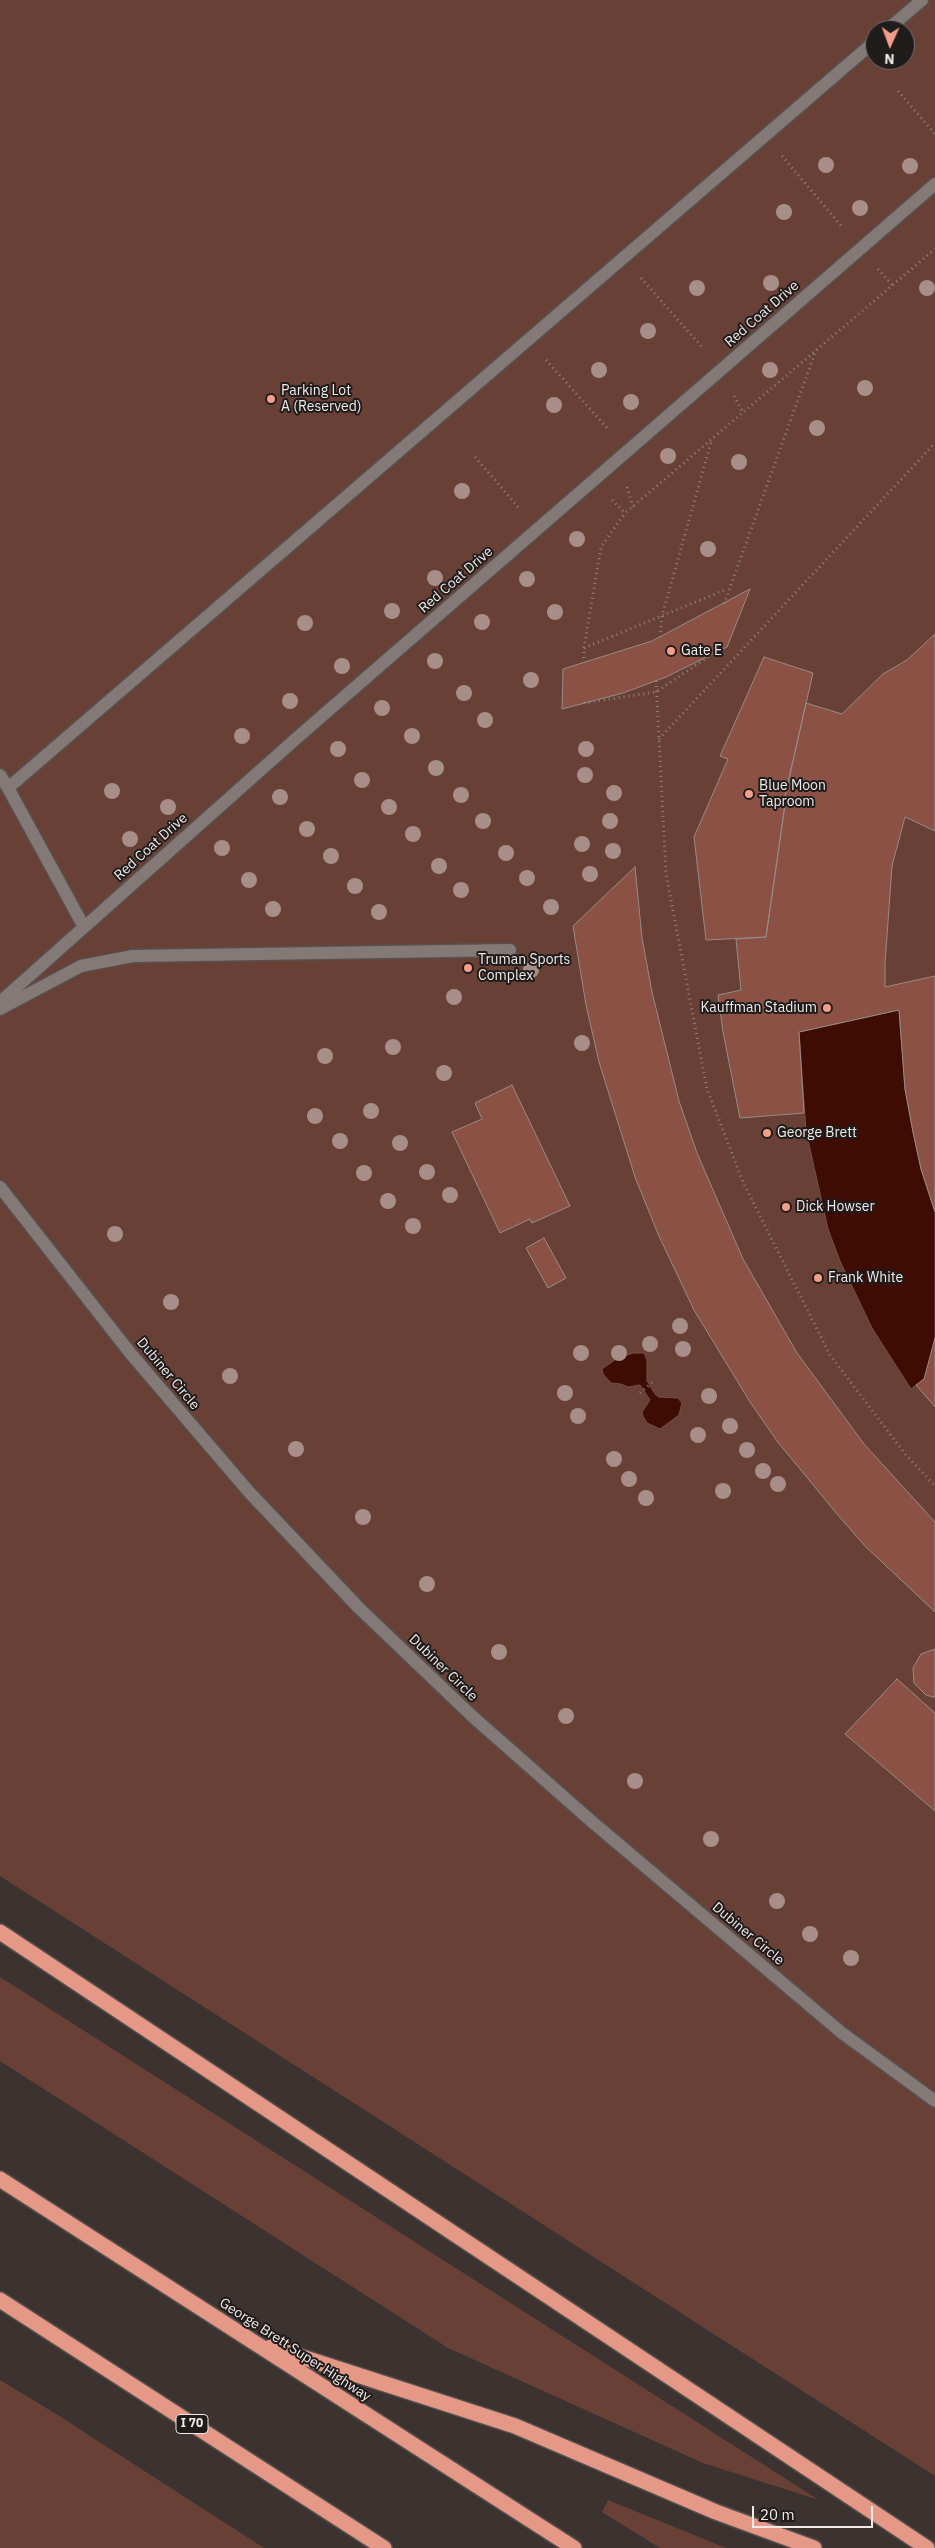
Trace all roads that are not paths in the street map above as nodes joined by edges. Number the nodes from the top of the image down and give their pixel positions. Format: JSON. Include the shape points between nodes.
{"nodes":[{"id":1,"x":922,"y":0,"type":"edge"},
{"id":2,"x":899,"y":20,"type":"edge"},
{"id":3,"x":865,"y":49,"type":"edge"},
{"id":4,"x":935,"y":184,"type":"edge"},
{"id":5,"x":0,"y":775,"type":"edge"},
{"id":6,"x":8,"y":788,"type":"junction"},
{"id":7,"x":84,"y":927,"type":"junction"},
{"id":8,"x":510,"y":950,"type":"dead end"},
{"id":9,"x":0,"y":1002,"type":"edge"},
{"id":10,"x":0,"y":1009,"type":"edge"},
{"id":11,"x":0,"y":1187,"type":"edge"},
{"id":12,"x":0,"y":1932,"type":"edge"},
{"id":13,"x":935,"y":2101,"type":"edge"},
{"id":14,"x":0,"y":2179,"type":"edge"},
{"id":15,"x":0,"y":2300,"type":"edge"},
{"id":16,"x":250,"y":2341,"type":"junction"},
{"id":17,"x":384,"y":2548,"type":"edge"},
{"id":18,"x":574,"y":2548,"type":"edge"},
{"id":19,"x":814,"y":2548,"type":"edge"},
{"id":20,"x":926,"y":2548,"type":"edge"}],
"edges":[{"from":1,"to":2,"type":"street"},
{"from":3,"to":6,"type":"street"},
{"from":4,"to":7,"type":"street","name":"Red Coat Drive","via":[[306,729]]},
{"from":5,"to":6,"type":"street"},
{"from":6,"to":7,"type":"street"},
{"from":7,"to":9,"type":"street","name":"Red Coat Drive"},
{"from":8,"to":10,"type":"street","via":[[133,956],[81,966]]},
{"from":11,"to":13,"type":"street","name":"Dubiner Circle","via":[[130,1354],[249,1492],[359,1608],[472,1716],[590,1820],[842,2033]]},
{"from":12,"to":20,"type":"highway"},
{"from":14,"to":16,"type":"highway","name":"George Brett Super Highway"},
{"from":15,"to":17,"type":"highway","number":"I 70"},
{"from":16,"to":18,"type":"highway","name":"George Brett Super Highway"},
{"from":16,"to":19,"type":"highway","via":[[515,2426],[716,2512]]}]}
